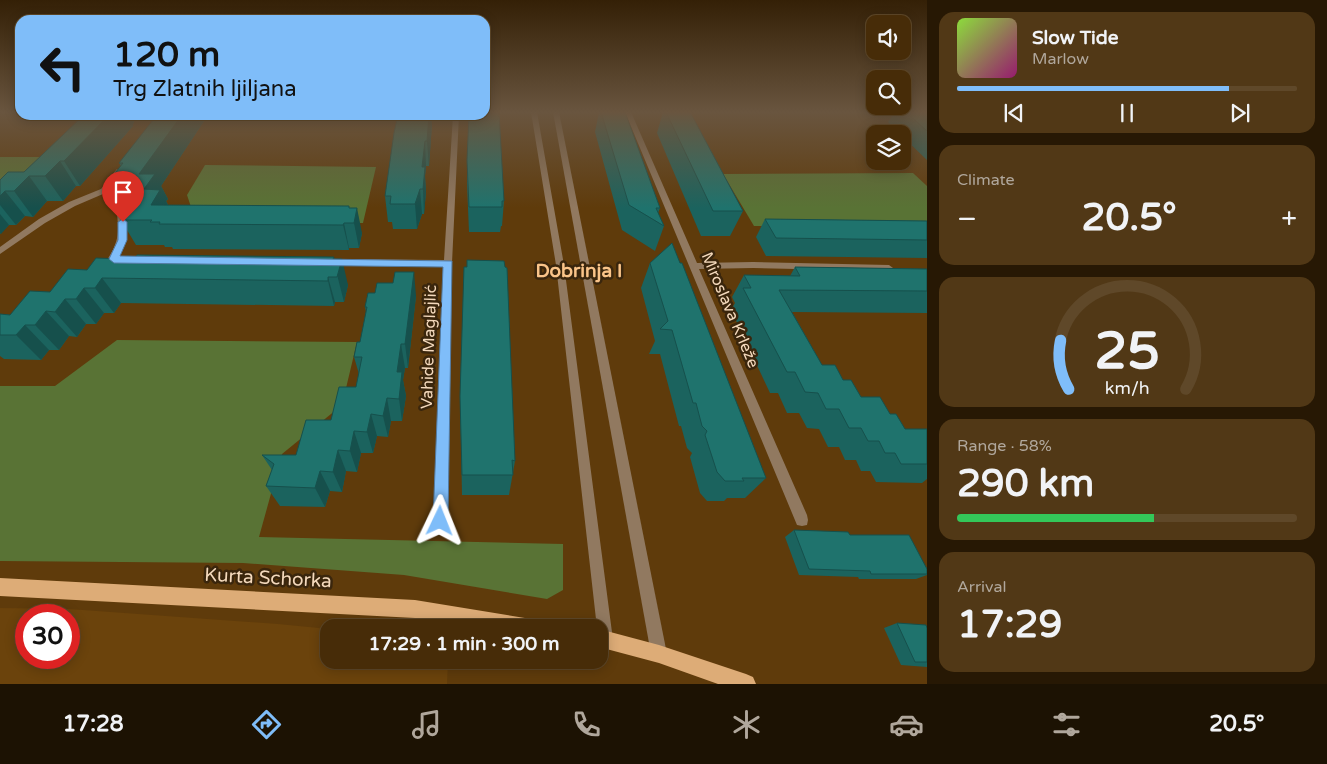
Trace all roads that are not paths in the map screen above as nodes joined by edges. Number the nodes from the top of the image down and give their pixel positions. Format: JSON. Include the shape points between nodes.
{"nodes":[{"id":1,"x":454,"y":144,"type":"edge"},
{"id":2,"x":539,"y":144,"type":"edge"},
{"id":3,"x":562,"y":144,"type":"edge"},
{"id":4,"x":642,"y":144,"type":"edge"},
{"id":5,"x":122,"y":168,"type":"edge"},
{"id":6,"x":104,"y":191,"type":"junction"},
{"id":7,"x":0,"y":251,"type":"edge"},
{"id":8,"x":318,"y":262,"type":"edge"},
{"id":9,"x":448,"y":264,"type":"junction"},
{"id":10,"x":694,"y":266,"type":"junction"},
{"id":11,"x":898,"y":269,"type":"edge"},
{"id":12,"x":101,"y":274,"type":"edge"},
{"id":13,"x":802,"y":520,"type":"dead end"},
{"id":14,"x":440,"y":521,"type":"dead end"},
{"id":15,"x":0,"y":587,"type":"edge"},
{"id":16,"x":476,"y":619,"type":"edge"},
{"id":17,"x":601,"y":619,"type":"edge"},
{"id":18,"x":608,"y":640,"type":"edge"},
{"id":19,"x":659,"y":654,"type":"junction"},
{"id":20,"x":746,"y":684,"type":"edge"}],
"edges":[{"from":1,"to":9,"type":"street","name":"Vahide Maglajlić"},
{"from":2,"to":17,"type":"street","via":[[560,265]]},
{"from":3,"to":19,"type":"street"},
{"from":4,"to":10,"type":"street","name":"Miroslava Krleže"},
{"from":5,"to":6,"type":"street"},
{"from":6,"to":7,"type":"street","via":[[42,221]]},
{"from":6,"to":12,"type":"street","via":[[120,204],[122,240],[119,259]]},
{"from":8,"to":9,"type":"street"},
{"from":9,"to":14,"type":"street","name":"Vahide Maglajlić"},
{"from":10,"to":11,"type":"street"},
{"from":10,"to":13,"type":"street","name":"Miroslava Krleže"},
{"from":15,"to":16,"type":"main road","name":"Kurta Schorka","via":[[415,609]]},
{"from":18,"to":19,"type":"main road"},
{"from":19,"to":20,"type":"main road"}]}
